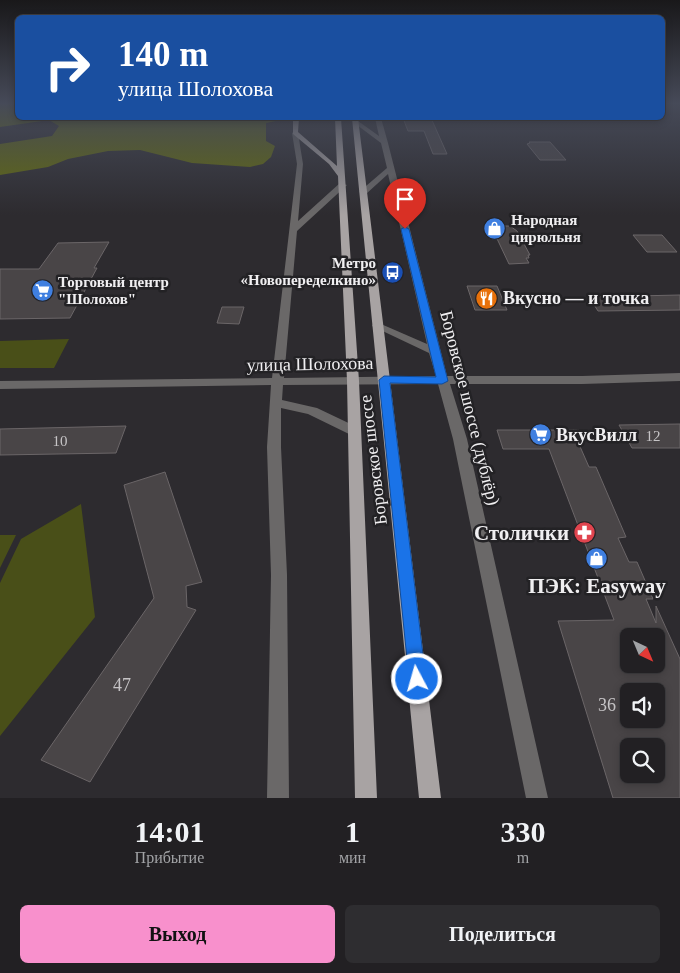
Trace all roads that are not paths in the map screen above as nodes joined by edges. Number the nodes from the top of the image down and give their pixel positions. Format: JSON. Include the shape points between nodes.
{"nodes":[{"id":1,"x":296,"y":141,"type":"edge"},
{"id":2,"x":305,"y":141,"type":"edge"},
{"id":3,"x":340,"y":141,"type":"edge"},
{"id":4,"x":358,"y":141,"type":"edge"},
{"id":5,"x":384,"y":143,"type":"edge"},
{"id":6,"x":391,"y":168,"type":"junction"},
{"id":7,"x":343,"y":181,"type":"junction"},
{"id":8,"x":363,"y":192,"type":"junction"},
{"id":9,"x":292,"y":231,"type":"junction"},
{"id":10,"x":376,"y":326,"type":"junction"},
{"id":11,"x":434,"y":352,"type":"junction"},
{"id":12,"x":680,"y":377,"type":"edge"},
{"id":13,"x":384,"y":380,"type":"junction"},
{"id":14,"x":353,"y":381,"type":"junction"},
{"id":15,"x":442,"y":381,"type":"junction"},
{"id":16,"x":278,"y":382,"type":"junction"},
{"id":17,"x":0,"y":385,"type":"edge"},
{"id":18,"x":275,"y":402,"type":"junction"},
{"id":19,"x":354,"y":430,"type":"junction"},
{"id":20,"x":278,"y":798,"type":"edge"},
{"id":21,"x":366,"y":798,"type":"edge"},
{"id":22,"x":430,"y":798,"type":"edge"},
{"id":23,"x":537,"y":798,"type":"edge"}],
"edges":[{"from":1,"to":9,"type":"street","via":[[300,164]]},
{"from":2,"to":7,"type":"main road","via":[[331,163]]},
{"from":3,"to":7,"type":"main road","name":"Боровское шоссе"},
{"from":4,"to":8,"type":"main road","name":"Боровское шоссе"},
{"from":5,"to":6,"type":"street","name":"Боровское шоссе (дублёр)"},
{"from":6,"to":8,"type":"street"},
{"from":6,"to":11,"type":"street","name":"Боровское шоссе (дублёр)"},
{"from":7,"to":9,"type":"street"},
{"from":7,"to":14,"type":"main road","name":"Боровское шоссе"},
{"from":8,"to":10,"type":"main road","name":"Боровское шоссе"},
{"from":9,"to":16,"type":"street"},
{"from":10,"to":11,"type":"street"},
{"from":10,"to":13,"type":"main road","name":"Боровское шоссе"},
{"from":11,"to":15,"type":"street","name":"Боровское шоссе (дублёр)"},
{"from":12,"to":15,"type":"street","name":"улица Шолохова"},
{"from":13,"to":14,"type":"street","name":"улица Шолохова"},
{"from":13,"to":15,"type":"street","name":"улица Шолохова"},
{"from":13,"to":22,"type":"main road","name":"Боровское шоссе"},
{"from":14,"to":16,"type":"street","name":"улица Шолохова"},
{"from":14,"to":19,"type":"main road","name":"Боровское шоссе"},
{"from":15,"to":23,"type":"street","name":"Боровское шоссе (дублёр)","via":[[460,439]]},
{"from":16,"to":17,"type":"street","name":"улица Шолохова"},
{"from":16,"to":18,"type":"street"},
{"from":18,"to":19,"type":"street","via":[[312,411]]},
{"from":18,"to":20,"type":"street","via":[[279,575]]},
{"from":19,"to":21,"type":"main road","name":"Боровское шоссе"}]}
